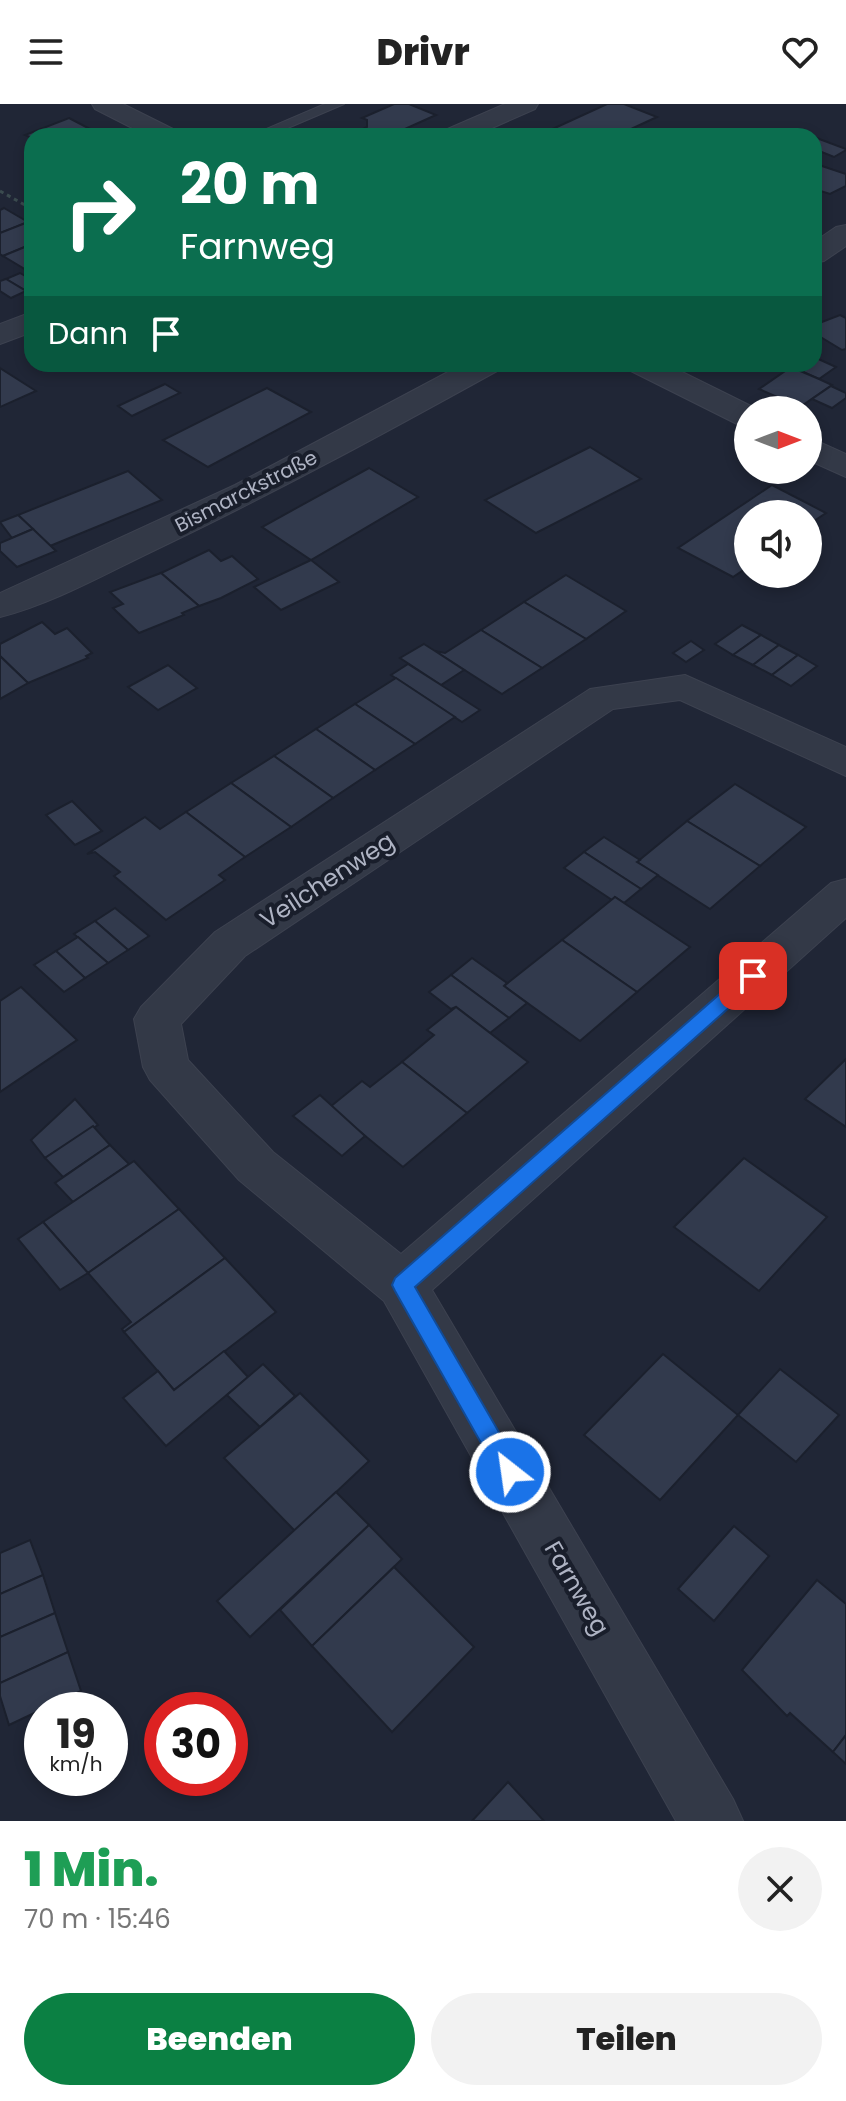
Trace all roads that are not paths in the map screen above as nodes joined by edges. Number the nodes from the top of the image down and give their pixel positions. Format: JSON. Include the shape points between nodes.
{"nodes":[{"id":1,"x":104,"y":104,"type":"edge"},
{"id":2,"x":337,"y":104,"type":"edge"},
{"id":3,"x":526,"y":104,"type":"edge"},
{"id":4,"x":152,"y":128,"type":"edge"},
{"id":5,"x":277,"y":128,"type":"edge"},
{"id":6,"x":470,"y":128,"type":"edge"},
{"id":7,"x":846,"y":233,"type":"edge"},
{"id":8,"x":822,"y":250,"type":"edge"},
{"id":9,"x":24,"y":324,"type":"edge"},
{"id":10,"x":0,"y":335,"type":"edge"},
{"id":11,"x":472,"y":372,"type":"edge"},
{"id":12,"x":661,"y":372,"type":"edge"},
{"id":13,"x":734,"y":410,"type":"edge"},
{"id":14,"x":822,"y":454,"type":"edge"},
{"id":15,"x":846,"y":467,"type":"edge"},
{"id":16,"x":0,"y":606,"type":"edge"},
{"id":17,"x":846,"y":763,"type":"edge"},
{"id":18,"x":846,"y":894,"type":"edge"},
{"id":19,"x":402,"y":1285,"type":"junction"},
{"id":20,"x":711,"y":1821,"type":"edge"}],
"edges":[{"from":1,"to":4,"type":"street"},
{"from":2,"to":5,"type":"lane"},
{"from":3,"to":6,"type":"street"},
{"from":7,"to":8,"type":"street"},
{"from":9,"to":10,"type":"street"},
{"from":11,"to":16,"type":"street","name":"Bismarckstraße","via":[[110,560]]},
{"from":12,"to":13,"type":"street"},
{"from":14,"to":15,"type":"street"},
{"from":17,"to":19,"type":"street","name":"Veilchenweg","via":[[685,687],[603,698],[230,944],[157,1019],[166,1067],[256,1166]]},
{"from":18,"to":19,"type":"street"},
{"from":19,"to":20,"type":"street","name":"Farnweg"}]}
